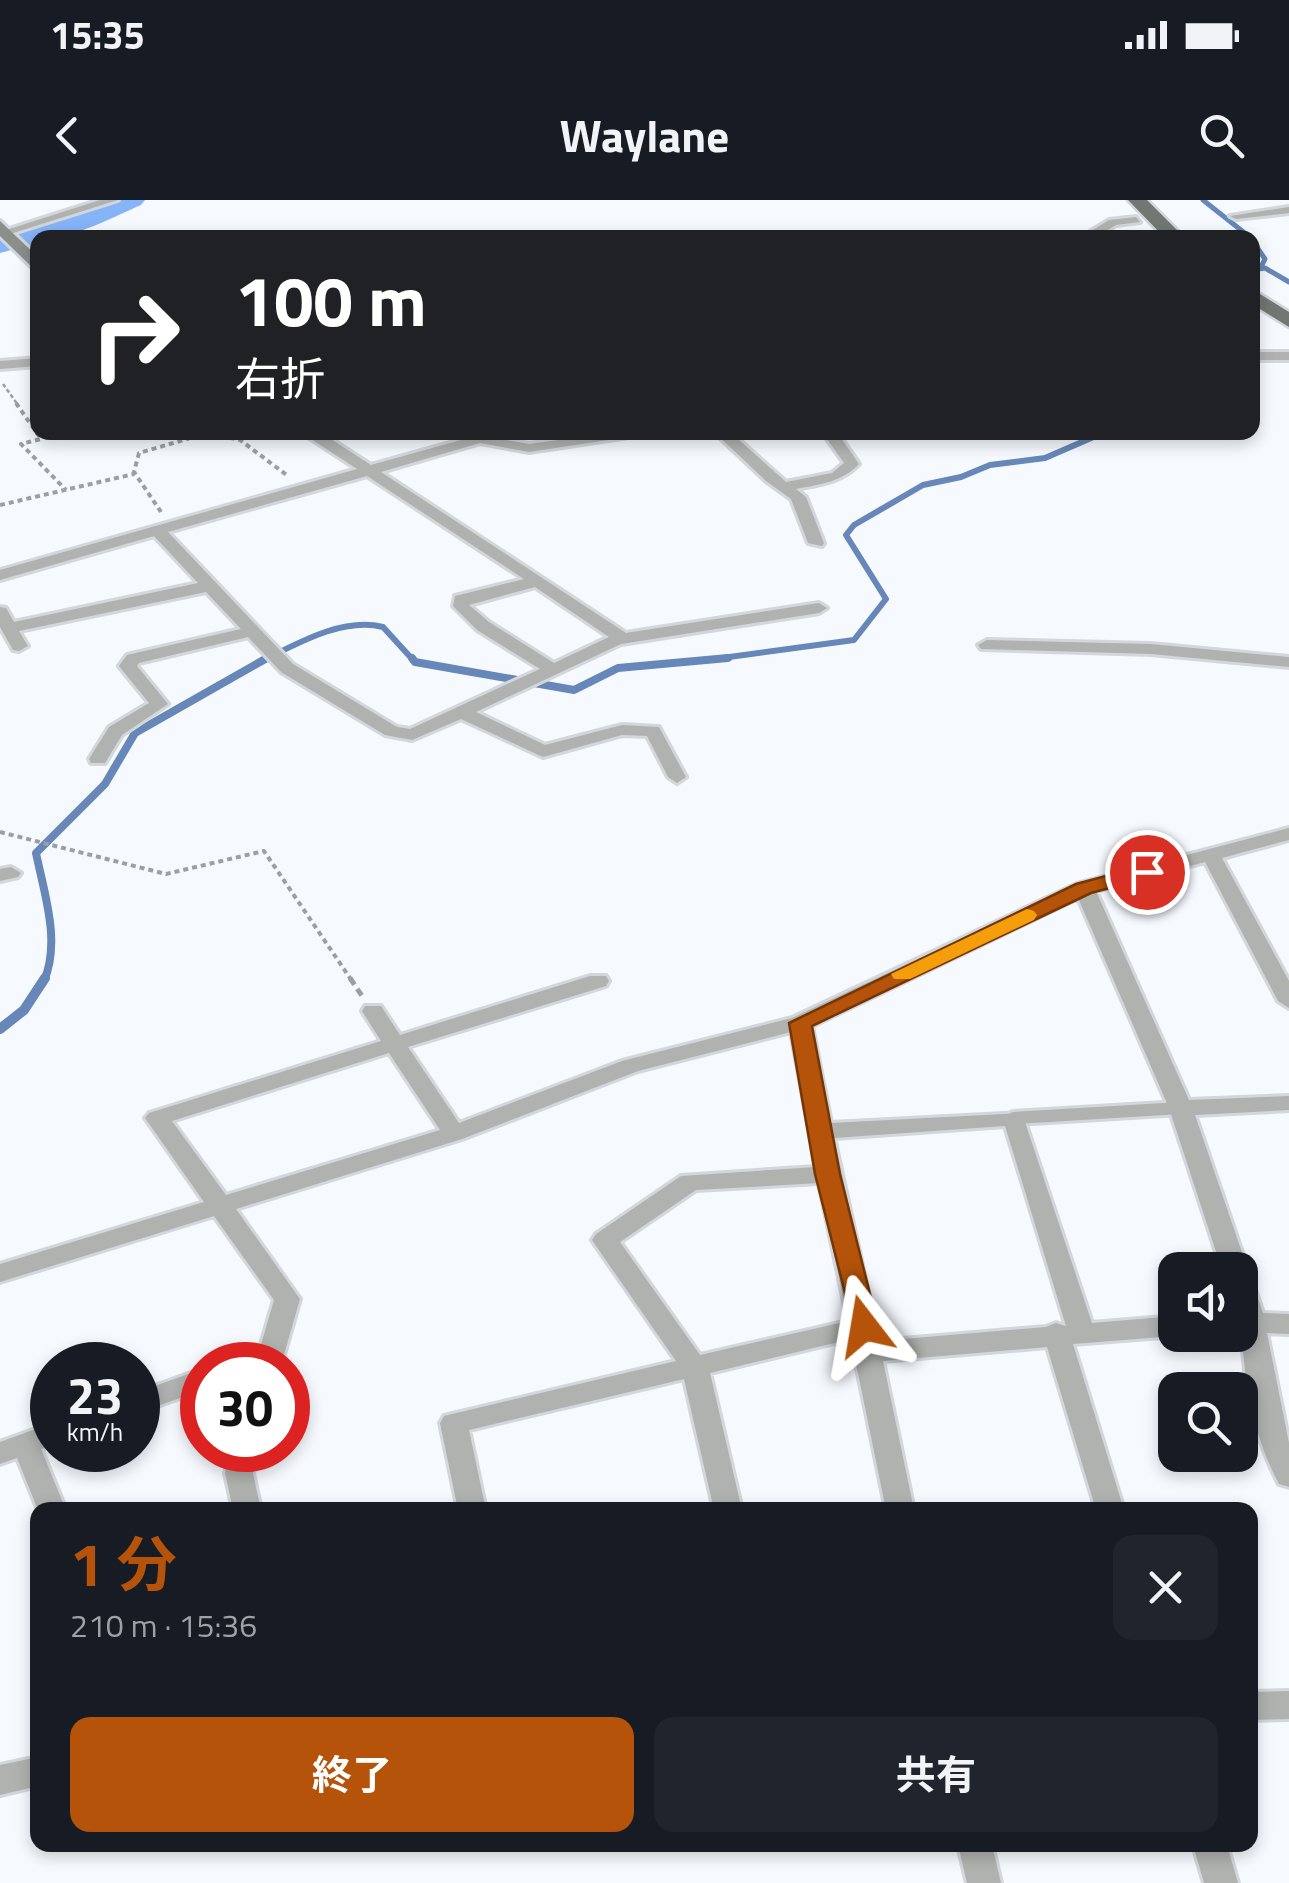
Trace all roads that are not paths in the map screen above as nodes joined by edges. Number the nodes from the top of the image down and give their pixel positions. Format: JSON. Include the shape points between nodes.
{"nodes":[{"id":1,"x":112,"y":200,"type":"edge"},
{"id":2,"x":1118,"y":200,"type":"edge"},
{"id":3,"x":1137,"y":200,"type":"edge"},
{"id":4,"x":1289,"y":210,"type":"edge"},
{"id":5,"x":1236,"y":216,"type":"dead end"},
{"id":6,"x":1136,"y":220,"type":"junction"},
{"id":7,"x":3,"y":229,"type":"edge"},
{"id":8,"x":1100,"y":230,"type":"edge"},
{"id":9,"x":1147,"y":230,"type":"edge"},
{"id":10,"x":1168,"y":230,"type":"edge"},
{"id":11,"x":30,"y":259,"type":"edge"},
{"id":12,"x":1260,"y":301,"type":"edge"},
{"id":13,"x":1260,"y":315,"type":"edge"},
{"id":14,"x":1289,"y":321,"type":"edge"},
{"id":15,"x":1289,"y":334,"type":"edge"},
{"id":16,"x":1260,"y":356,"type":"edge"},
{"id":17,"x":1289,"y":356,"type":"edge"},
{"id":18,"x":30,"y":363,"type":"edge"},
{"id":19,"x":0,"y":366,"type":"edge"},
{"id":20,"x":322,"y":440,"type":"edge"},
{"id":21,"x":476,"y":440,"type":"joint"},
{"id":22,"x":592,"y":440,"type":"edge"},
{"id":23,"x":730,"y":440,"type":"edge"},
{"id":24,"x":835,"y":440,"type":"edge"},
{"id":25,"x":371,"y":471,"type":"junction"},
{"id":26,"x":784,"y":487,"type":"junction"},
{"id":27,"x":165,"y":529,"type":"junction"},
{"id":28,"x":816,"y":544,"type":"dead end"},
{"id":29,"x":0,"y":575,"type":"edge"},
{"id":30,"x":538,"y":581,"type":"junction"},
{"id":31,"x":210,"y":586,"type":"junction"},
{"id":32,"x":818,"y":608,"type":"dead end"},
{"id":33,"x":4,"y":620,"type":"edge"},
{"id":34,"x":252,"y":632,"type":"junction"},
{"id":35,"x":623,"y":639,"type":"junction"},
{"id":36,"x":988,"y":645,"type":"dead end"},
{"id":37,"x":19,"y":646,"type":"dead end"},
{"id":38,"x":1289,"y":662,"type":"edge"},
{"id":39,"x":553,"y":670,"type":"junction"},
{"id":40,"x":460,"y":712,"type":"junction"},
{"id":41,"x":98,"y":759,"type":"dead end"},
{"id":42,"x":676,"y":777,"type":"dead end"},
{"id":43,"x":1289,"y":834,"type":"edge"},
{"id":44,"x":1211,"y":855,"type":"junction"},
{"id":45,"x":1084,"y":888,"type":"junction"},
{"id":46,"x":598,"y":981,"type":"dead end"},
{"id":47,"x":1289,"y":1001,"type":"edge"},
{"id":48,"x":372,"y":1011,"type":"road end"},
{"id":49,"x":800,"y":1023,"type":"junction"},
{"id":50,"x":394,"y":1045,"type":"junction"},
{"id":51,"x":1289,"y":1103,"type":"edge"},
{"id":52,"x":1181,"y":1108,"type":"junction"},
{"id":53,"x":1014,"y":1118,"type":"junction"},
{"id":54,"x":820,"y":1131,"type":"junction"},
{"id":55,"x":454,"y":1134,"type":"junction"},
{"id":56,"x":828,"y":1174,"type":"junction"},
{"id":57,"x":215,"y":1204,"type":"junction"},
{"id":58,"x":1230,"y":1252,"type":"edge"},
{"id":59,"x":0,"y":1272,"type":"edge"},
{"id":60,"x":1258,"y":1322,"type":"edge"},
{"id":61,"x":1289,"y":1324,"type":"edge"},
{"id":62,"x":1158,"y":1327,"type":"edge"},
{"id":63,"x":1069,"y":1332,"type":"junction"},
{"id":64,"x":867,"y":1339,"type":"junction"},
{"id":65,"x":275,"y":1342,"type":"edge"},
{"id":66,"x":1253,"y":1352,"type":"edge"},
{"id":67,"x":696,"y":1368,"type":"junction"},
{"id":68,"x":12,"y":1448,"type":"edge"},
{"id":69,"x":238,"y":1472,"type":"edge"},
{"id":70,"x":1289,"y":1476,"type":"edge"},
{"id":71,"x":47,"y":1502,"type":"edge"},
{"id":72,"x":245,"y":1502,"type":"edge"},
{"id":73,"x":470,"y":1502,"type":"edge"},
{"id":74,"x":726,"y":1502,"type":"edge"},
{"id":75,"x":898,"y":1502,"type":"edge"},
{"id":76,"x":1108,"y":1502,"type":"edge"},
{"id":77,"x":1289,"y":1705,"type":"edge"},
{"id":78,"x":1258,"y":1706,"type":"edge"},
{"id":79,"x":30,"y":1773,"type":"edge"},
{"id":80,"x":0,"y":1780,"type":"edge"},
{"id":81,"x":977,"y":1852,"type":"edge"},
{"id":82,"x":1212,"y":1852,"type":"edge"},
{"id":83,"x":984,"y":1883,"type":"edge"},
{"id":84,"x":1221,"y":1883,"type":"edge"}],
"edges":[{"from":1,"to":7,"type":"street"},
{"from":2,"to":6,"type":"main road"},
{"from":3,"to":10,"type":"main road"},
{"from":4,"to":5,"type":"street"},
{"from":6,"to":8,"type":"street"},
{"from":6,"to":9,"type":"main road"},
{"from":7,"to":11,"type":"street"},
{"from":12,"to":14,"type":"main road"},
{"from":13,"to":15,"type":"main road"},
{"from":16,"to":17,"type":"street"},
{"from":18,"to":19,"type":"street"},
{"from":20,"to":25,"type":"street"},
{"from":21,"to":22,"type":"street","via":[[529,448]]},
{"from":21,"to":25,"type":"street"},
{"from":23,"to":26,"type":"street"},
{"from":24,"to":26,"type":"street","via":[[852,464],[837,476]]},
{"from":25,"to":27,"type":"street"},
{"from":25,"to":30,"type":"street"},
{"from":26,"to":28,"type":"street","via":[[798,497]]},
{"from":27,"to":29,"type":"street"},
{"from":27,"to":31,"type":"street"},
{"from":30,"to":35,"type":"street"},
{"from":30,"to":39,"type":"street","via":[[461,600],[461,606]]},
{"from":31,"to":33,"type":"street"},
{"from":31,"to":34,"type":"street"},
{"from":32,"to":35,"type":"street"},
{"from":33,"to":37,"type":"street"},
{"from":34,"to":40,"type":"street","via":[[287,668],[391,732],[412,735]]},
{"from":34,"to":41,"type":"street","via":[[133,659],[128,666],[159,704],[115,730]]},
{"from":35,"to":39,"type":"street"},
{"from":36,"to":38,"type":"street","via":[[1151,649]]},
{"from":39,"to":40,"type":"street"},
{"from":40,"to":42,"type":"street","via":[[543,751],[622,730],[652,732]]},
{"from":43,"to":44,"type":"street"},
{"from":44,"to":45,"type":"street"},
{"from":44,"to":47,"type":"street"},
{"from":45,"to":49,"type":"street"},
{"from":45,"to":52,"type":"street"},
{"from":46,"to":50,"type":"street"},
{"from":48,"to":50,"type":"street"},
{"from":49,"to":54,"type":"street"},
{"from":49,"to":55,"type":"street","via":[[630,1066]]},
{"from":50,"to":55,"type":"street"},
{"from":50,"to":57,"type":"street","via":[[157,1118]]},
{"from":51,"to":52,"type":"street"},
{"from":52,"to":53,"type":"lane"},
{"from":52,"to":58,"type":"street"},
{"from":53,"to":54,"type":"street"},
{"from":53,"to":63,"type":"street"},
{"from":54,"to":56,"type":"street"},
{"from":55,"to":57,"type":"street"},
{"from":56,"to":64,"type":"street"},
{"from":56,"to":67,"type":"street","via":[[690,1182],[605,1240]]},
{"from":57,"to":59,"type":"street"},
{"from":57,"to":65,"type":"street","via":[[286,1299]]},
{"from":60,"to":61,"type":"street"},
{"from":62,"to":63,"type":"street"},
{"from":63,"to":64,"type":"street"},
{"from":63,"to":76,"type":"street"},
{"from":64,"to":67,"type":"street"},
{"from":64,"to":75,"type":"street"},
{"from":66,"to":70,"type":"street","via":[[1270,1430]]},
{"from":67,"to":73,"type":"street","via":[[454,1423]]},
{"from":67,"to":74,"type":"street"},
{"from":68,"to":71,"type":"street"},
{"from":69,"to":72,"type":"street"},
{"from":77,"to":78,"type":"street"},
{"from":79,"to":80,"type":"street"},
{"from":81,"to":83,"type":"street"},
{"from":82,"to":84,"type":"street"}]}
